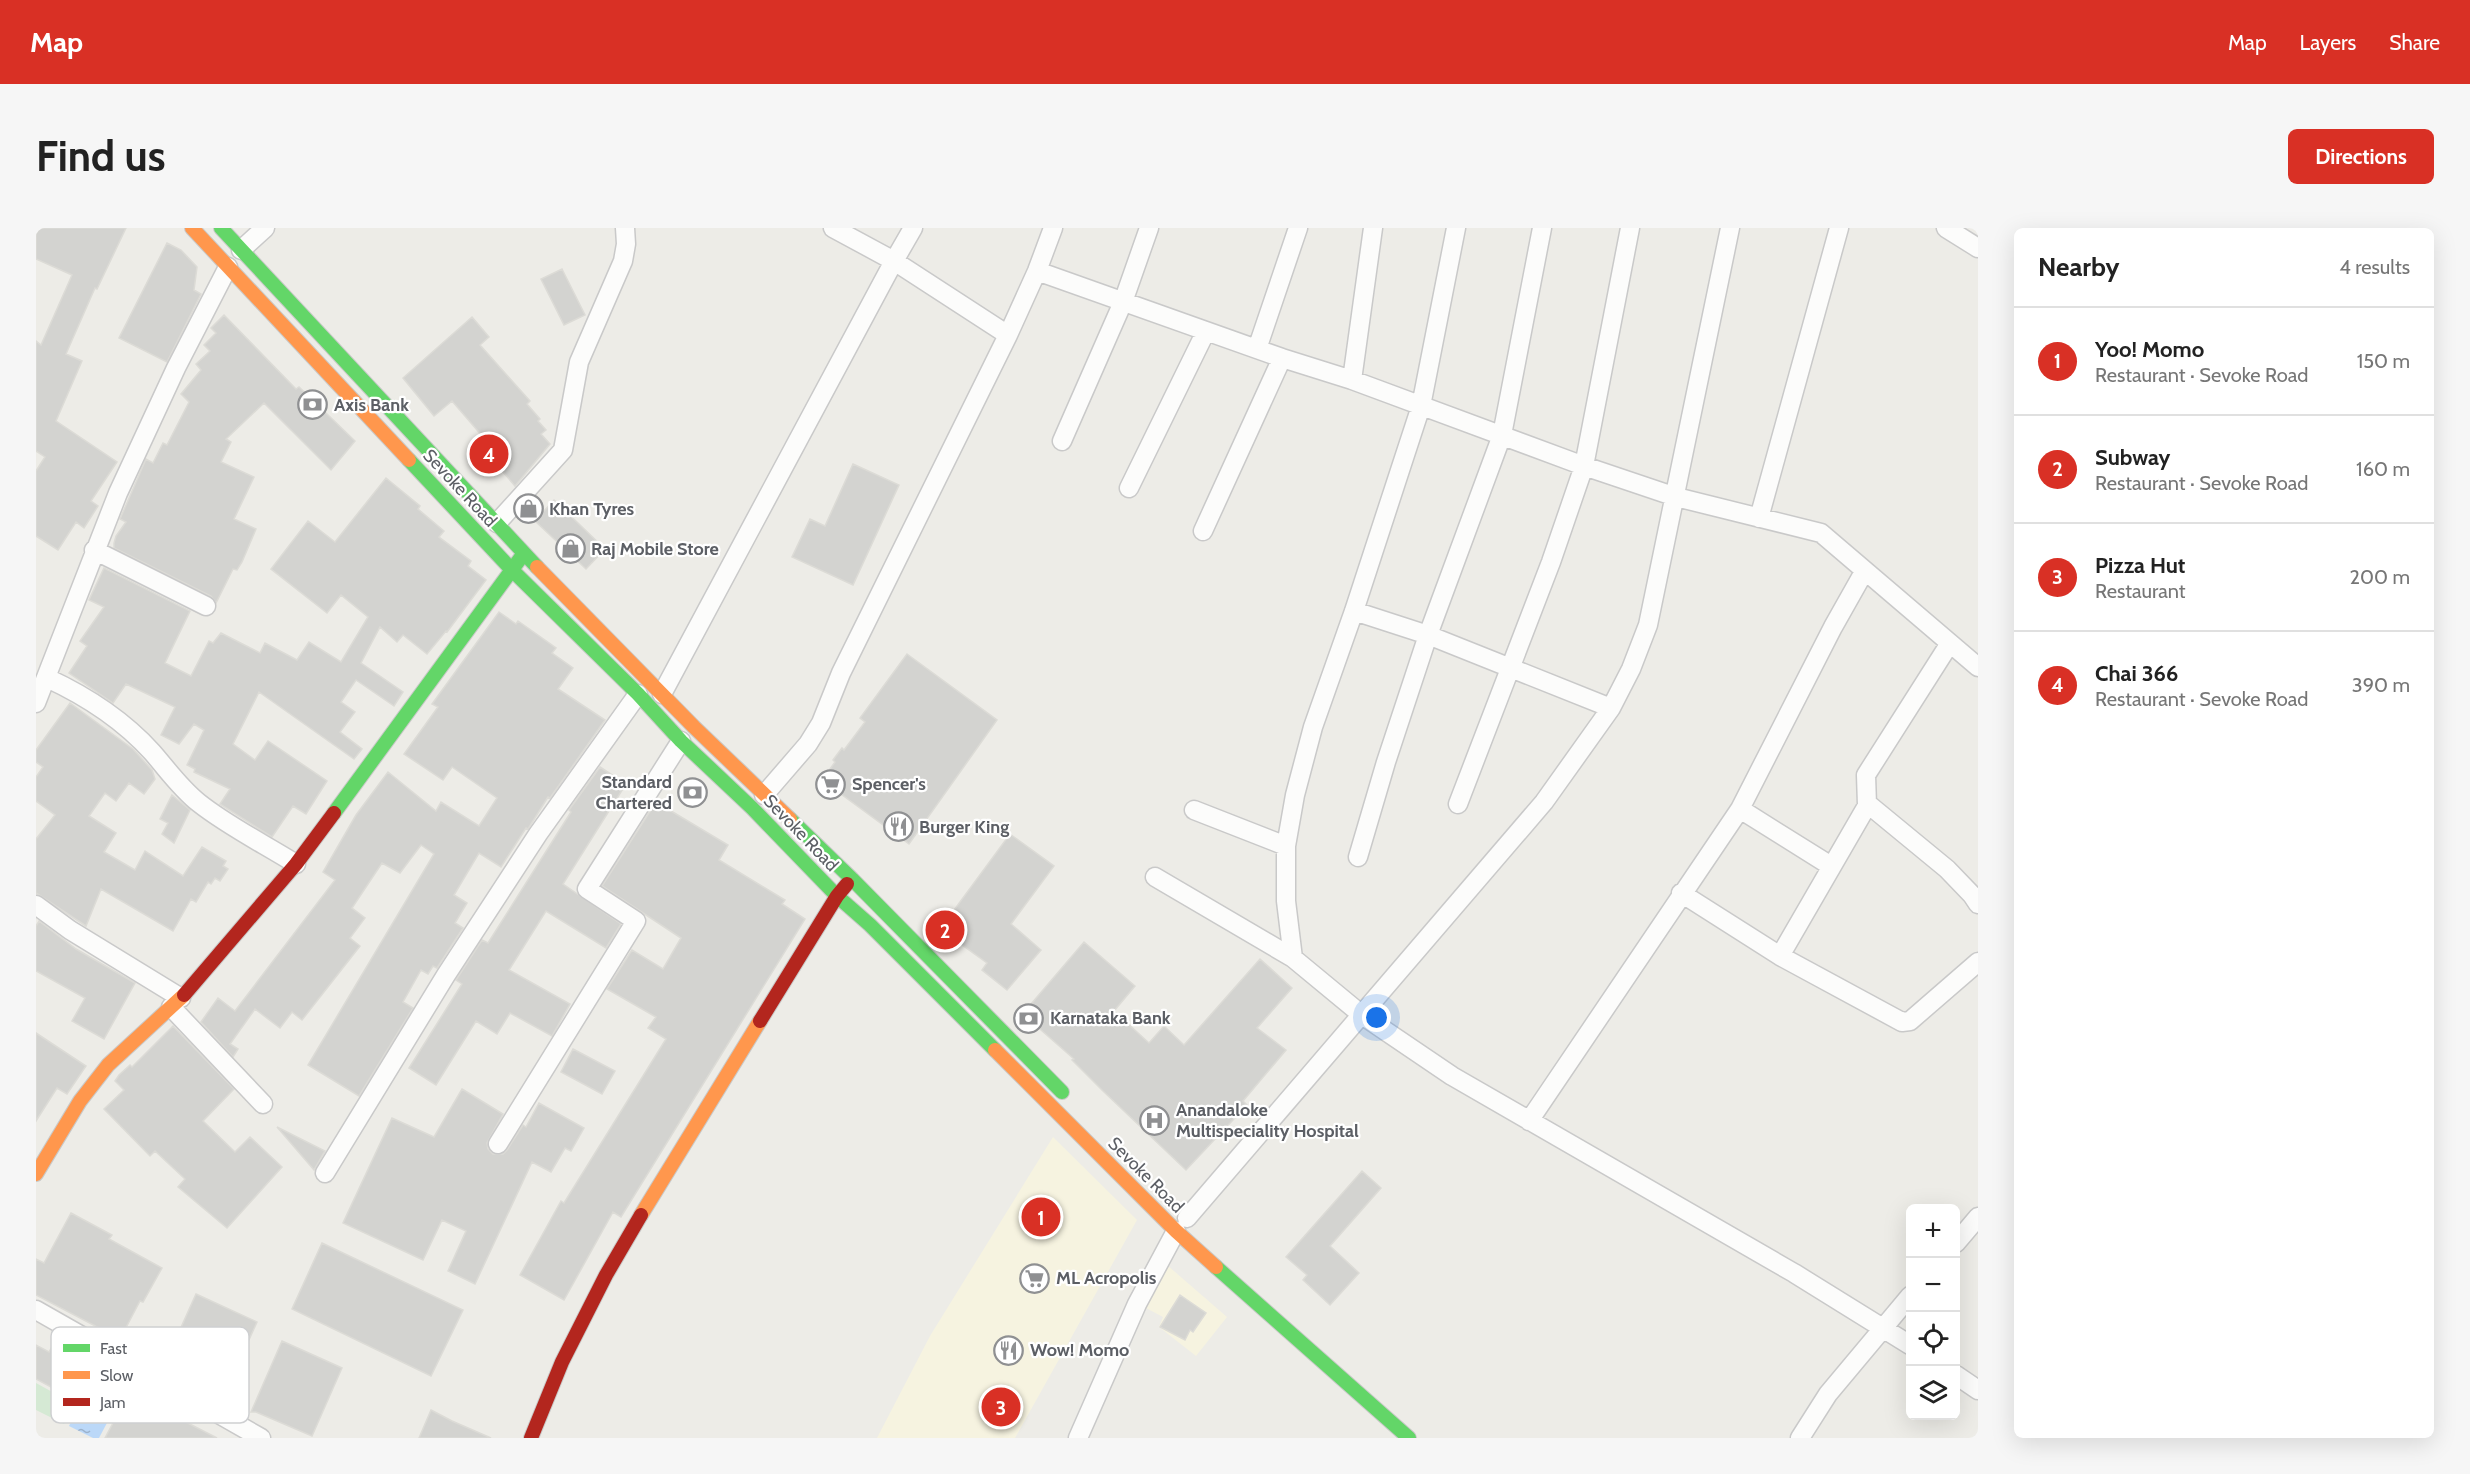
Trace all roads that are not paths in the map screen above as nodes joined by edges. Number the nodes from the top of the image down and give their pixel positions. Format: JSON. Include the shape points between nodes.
{"nodes":[{"id":1,"x":192,"y":228,"type":"edge"},
{"id":2,"x":221,"y":228,"type":"edge"},
{"id":3,"x":265,"y":228,"type":"edge"},
{"id":4,"x":625,"y":228,"type":"edge"},
{"id":5,"x":834,"y":228,"type":"edge"},
{"id":6,"x":913,"y":228,"type":"edge"},
{"id":7,"x":1053,"y":228,"type":"edge"},
{"id":8,"x":1149,"y":228,"type":"edge"},
{"id":9,"x":1298,"y":228,"type":"edge"},
{"id":10,"x":1373,"y":228,"type":"edge"},
{"id":11,"x":1456,"y":228,"type":"edge"},
{"id":12,"x":1542,"y":228,"type":"edge"},
{"id":13,"x":1630,"y":228,"type":"edge"},
{"id":14,"x":1730,"y":228,"type":"edge"},
{"id":15,"x":1839,"y":228,"type":"edge"},
{"id":16,"x":1946,"y":228,"type":"edge"},
{"id":17,"x":1978,"y":248,"type":"edge"},
{"id":18,"x":241,"y":250,"type":"junction"},
{"id":19,"x":894,"y":261,"type":"junction"},
{"id":20,"x":228,"y":267,"type":"junction"},
{"id":21,"x":1037,"y":271,"type":"junction"},
{"id":22,"x":1123,"y":302,"type":"junction"},
{"id":23,"x":1206,"y":331,"type":"junction"},
{"id":24,"x":1008,"y":335,"type":"junction"},
{"id":25,"x":1257,"y":349,"type":"junction"},
{"id":26,"x":1282,"y":358,"type":"junction"},
{"id":27,"x":1352,"y":380,"type":"junction"},
{"id":28,"x":1421,"y":406,"type":"junction"},
{"id":29,"x":1502,"y":435,"type":"junction"},
{"id":30,"x":1062,"y":441,"type":"dead end"},
{"id":31,"x":1584,"y":466,"type":"junction"},
{"id":32,"x":1129,"y":488,"type":"dead end"},
{"id":33,"x":1676,"y":497,"type":"junction"},
{"id":34,"x":1759,"y":518,"type":"junction"},
{"id":35,"x":497,"y":524,"type":"junction"},
{"id":36,"x":1203,"y":531,"type":"dead end"},
{"id":37,"x":94,"y":550,"type":"junction"},
{"id":38,"x":524,"y":554,"type":"junction"},
{"id":39,"x":512,"y":570,"type":"junction"},
{"id":40,"x":1864,"y":572,"type":"junction"},
{"id":41,"x":206,"y":606,"type":"dead end"},
{"id":42,"x":1354,"y":611,"type":"junction"},
{"id":43,"x":1428,"y":635,"type":"junction"},
{"id":44,"x":1950,"y":643,"type":"junction"},
{"id":45,"x":1978,"y":667,"type":"edge"},
{"id":46,"x":1510,"y":668,"type":"junction"},
{"id":47,"x":47,"y":678,"type":"junction"},
{"id":48,"x":638,"y":694,"type":"junction"},
{"id":49,"x":662,"y":694,"type":"junction"},
{"id":50,"x":36,"y":702,"type":"edge"},
{"id":51,"x":1611,"y":708,"type":"junction"},
{"id":52,"x":681,"y":741,"type":"junction"},
{"id":53,"x":764,"y":795,"type":"junction"},
{"id":54,"x":1458,"y":804,"type":"dead end"},
{"id":55,"x":1867,"y":805,"type":"junction"},
{"id":56,"x":1740,"y":809,"type":"junction"},
{"id":57,"x":1194,"y":810,"type":"dead end"},
{"id":58,"x":1286,"y":846,"type":"junction"},
{"id":59,"x":1358,"y":857,"type":"dead end"},
{"id":60,"x":296,"y":864,"type":"junction"},
{"id":61,"x":1831,"y":866,"type":"junction"},
{"id":62,"x":1155,"y":877,"type":"dead end"},
{"id":63,"x":852,"y":879,"type":"junction"},
{"id":64,"x":1681,"y":893,"type":"junction"},
{"id":65,"x":837,"y":896,"type":"junction"},
{"id":66,"x":1978,"y":904,"type":"edge"},
{"id":67,"x":36,"y":905,"type":"edge"},
{"id":68,"x":882,"y":910,"type":"junction"},
{"id":69,"x":870,"y":925,"type":"junction"},
{"id":70,"x":1780,"y":956,"type":"junction"},
{"id":71,"x":1293,"y":958,"type":"junction"},
{"id":72,"x":1978,"y":962,"type":"edge"},
{"id":73,"x":176,"y":1003,"type":"junction"},
{"id":74,"x":1362,"y":1015,"type":"junction"},
{"id":75,"x":1072,"y":1102,"type":"dead end"},
{"id":76,"x":263,"y":1104,"type":"dead end"},
{"id":77,"x":1529,"y":1121,"type":"junction"},
{"id":78,"x":498,"y":1144,"type":"dead end"},
{"id":79,"x":325,"y":1173,"type":"dead end"},
{"id":80,"x":36,"y":1174,"type":"edge"},
{"id":81,"x":1978,"y":1216,"type":"edge"},
{"id":82,"x":1185,"y":1221,"type":"junction"},
{"id":83,"x":1960,"y":1238,"type":"edge"},
{"id":84,"x":1906,"y":1302,"type":"edge"},
{"id":85,"x":36,"y":1311,"type":"edge"},
{"id":86,"x":64,"y":1327,"type":"edge"},
{"id":87,"x":1884,"y":1327,"type":"junction"},
{"id":88,"x":1906,"y":1342,"type":"edge"},
{"id":89,"x":1350,"y":1367,"type":"dead end"},
{"id":90,"x":1960,"y":1378,"type":"edge"},
{"id":91,"x":1978,"y":1390,"type":"edge"},
{"id":92,"x":234,"y":1423,"type":"edge"},
{"id":93,"x":1414,"y":1434,"type":"edge"},
{"id":94,"x":261,"y":1438,"type":"edge"},
{"id":95,"x":531,"y":1438,"type":"edge"},
{"id":96,"x":1078,"y":1438,"type":"edge"},
{"id":97,"x":1800,"y":1438,"type":"edge"}],
"edges":[{"from":1,"to":20,"type":"main road","name":"Sevoke Road"},
{"from":2,"to":18,"type":"main road","name":"Sevoke Road"},
{"from":3,"to":18,"type":"street"},
{"from":4,"to":35,"type":"street","via":[[623,261],[579,362],[563,450]]},
{"from":5,"to":19,"type":"street"},
{"from":6,"to":19,"type":"street"},
{"from":7,"to":21,"type":"street"},
{"from":8,"to":22,"type":"street"},
{"from":9,"to":25,"type":"street"},
{"from":10,"to":27,"type":"street"},
{"from":11,"to":28,"type":"street"},
{"from":12,"to":29,"type":"street"},
{"from":13,"to":31,"type":"street"},
{"from":14,"to":33,"type":"street"},
{"from":15,"to":34,"type":"street"},
{"from":16,"to":17,"type":"street"},
{"from":18,"to":20,"type":"main road"},
{"from":18,"to":35,"type":"main road","name":"Sevoke Road"},
{"from":19,"to":24,"type":"street"},
{"from":19,"to":49,"type":"street"},
{"from":20,"to":37,"type":"street","via":[[176,368]]},
{"from":20,"to":39,"type":"main road","name":"Sevoke Road"},
{"from":21,"to":22,"type":"street"},
{"from":21,"to":24,"type":"street"},
{"from":22,"to":23,"type":"street"},
{"from":22,"to":30,"type":"street"},
{"from":23,"to":25,"type":"street"},
{"from":23,"to":32,"type":"street"},
{"from":24,"to":53,"type":"street","via":[[841,673],[821,723]]},
{"from":25,"to":26,"type":"street"},
{"from":26,"to":27,"type":"street"},
{"from":26,"to":36,"type":"street"},
{"from":27,"to":28,"type":"street"},
{"from":28,"to":29,"type":"street"},
{"from":28,"to":42,"type":"street"},
{"from":29,"to":31,"type":"street"},
{"from":29,"to":43,"type":"street"},
{"from":31,"to":33,"type":"street"},
{"from":31,"to":46,"type":"street"},
{"from":33,"to":34,"type":"street"},
{"from":33,"to":51,"type":"street","via":[[1648,625]]},
{"from":34,"to":40,"type":"street","via":[[1821,533]]},
{"from":35,"to":38,"type":"main road","name":"Sevoke Road"},
{"from":37,"to":41,"type":"street"},
{"from":37,"to":47,"type":"street"},
{"from":38,"to":39,"type":"main road"},
{"from":38,"to":49,"type":"main road","name":"Sevoke Road"},
{"from":39,"to":48,"type":"main road","name":"Sevoke Road"},
{"from":39,"to":60,"type":"main road"},
{"from":40,"to":44,"type":"street"},
{"from":40,"to":56,"type":"street"},
{"from":42,"to":43,"type":"street"},
{"from":42,"to":58,"type":"street","via":[[1313,727]]},
{"from":43,"to":46,"type":"street"},
{"from":43,"to":59,"type":"street"},
{"from":44,"to":45,"type":"street"},
{"from":44,"to":55,"type":"street","via":[[1866,775]]},
{"from":46,"to":51,"type":"street"},
{"from":46,"to":54,"type":"street"},
{"from":47,"to":50,"type":"street"},
{"from":47,"to":60,"type":"street","via":[[110,715],[199,803]]},
{"from":48,"to":52,"type":"main road","name":"Sevoke Road"},
{"from":48,"to":79,"type":"street","via":[[538,834]]},
{"from":49,"to":53,"type":"main road","name":"Sevoke Road"},
{"from":51,"to":74,"type":"street","via":[[1544,802]]},
{"from":52,"to":65,"type":"main road","name":"Sevoke Road"},
{"from":52,"to":78,"type":"street","via":[[587,890],[636,921]]},
{"from":53,"to":63,"type":"main road","name":"Sevoke Road"},
{"from":55,"to":61,"type":"street"},
{"from":55,"to":66,"type":"street","via":[[1947,869]]},
{"from":56,"to":61,"type":"street"},
{"from":56,"to":64,"type":"street"},
{"from":57,"to":58,"type":"street"},
{"from":58,"to":71,"type":"street","via":[[1286,901]]},
{"from":60,"to":73,"type":"main road"},
{"from":61,"to":70,"type":"street"},
{"from":62,"to":71,"type":"street"},
{"from":63,"to":65,"type":"main road"},
{"from":63,"to":68,"type":"main road","name":"Sevoke Road"},
{"from":64,"to":70,"type":"street"},
{"from":64,"to":77,"type":"street"},
{"from":65,"to":69,"type":"main road","name":"Sevoke Road"},
{"from":65,"to":95,"type":"main road","via":[[606,1275],[562,1362]]},
{"from":67,"to":73,"type":"street"},
{"from":68,"to":69,"type":"main road"},
{"from":68,"to":75,"type":"main road","name":"Sevoke Road"},
{"from":69,"to":82,"type":"main road","name":"Sevoke Road"},
{"from":70,"to":72,"type":"street","via":[[1906,1023]]},
{"from":71,"to":74,"type":"street"},
{"from":73,"to":76,"type":"street"},
{"from":73,"to":80,"type":"main road","via":[[108,1065],[80,1101]]},
{"from":74,"to":77,"type":"street","via":[[1452,1076]]},
{"from":74,"to":82,"type":"street"},
{"from":77,"to":87,"type":"street"},
{"from":81,"to":83,"type":"street"},
{"from":82,"to":93,"type":"main road","name":"Sevoke Road"},
{"from":82,"to":96,"type":"street","via":[[1137,1304]]},
{"from":84,"to":87,"type":"street"},
{"from":85,"to":86,"type":"street"},
{"from":87,"to":88,"type":"street"},
{"from":87,"to":97,"type":"street","via":[[1828,1394]]},
{"from":89,"to":93,"type":"main road","name":"Sevoke Road"},
{"from":90,"to":91,"type":"street"},
{"from":92,"to":94,"type":"street"}]}
